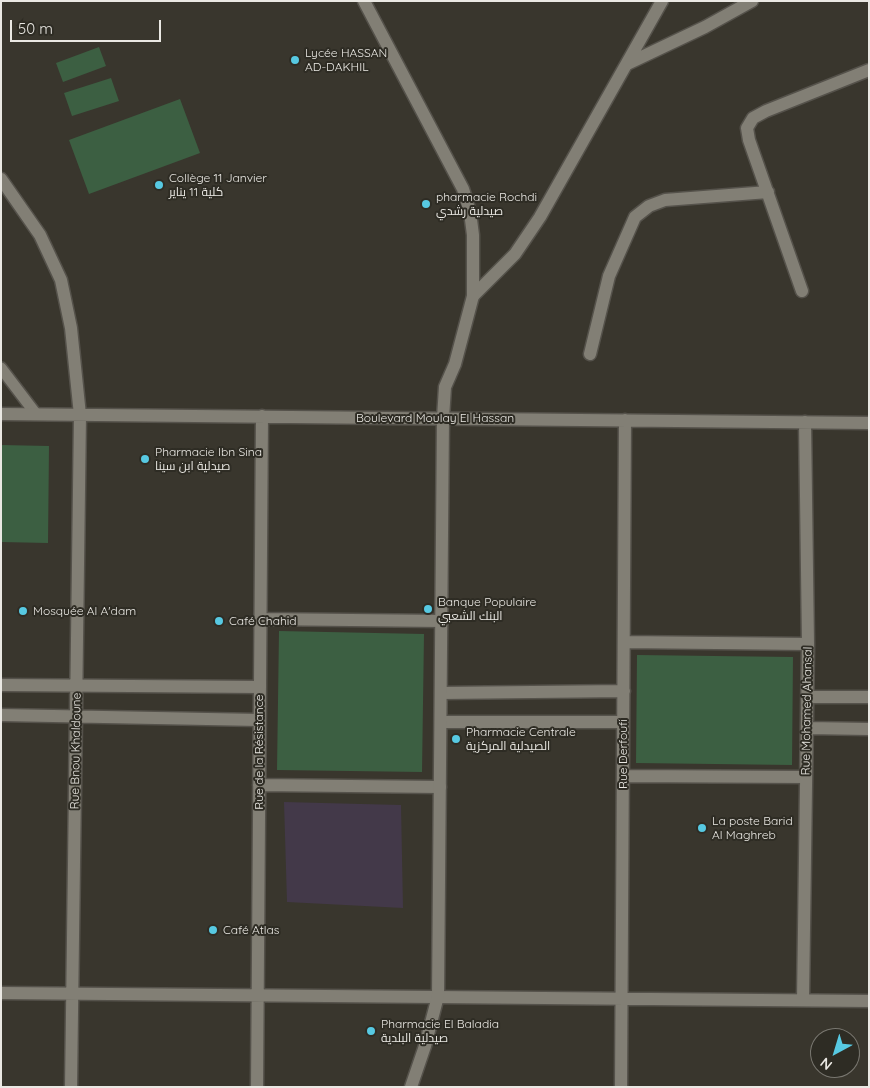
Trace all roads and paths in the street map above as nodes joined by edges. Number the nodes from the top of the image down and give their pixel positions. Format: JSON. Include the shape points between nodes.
{"nodes":[{"id":1,"x":364,"y":1,"type":"edge"},
{"id":2,"x":662,"y":1,"type":"edge"},
{"id":3,"x":752,"y":1,"type":"edge"},
{"id":4,"x":627,"y":64,"type":"junction"},
{"id":5,"x":869,"y":70,"type":"edge"},
{"id":6,"x":1,"y":179,"type":"edge"},
{"id":7,"x":768,"y":192,"type":"junction"},
{"id":8,"x":802,"y":291,"type":"dead end"},
{"id":9,"x":473,"y":296,"type":"junction"},
{"id":10,"x":590,"y":354,"type":"dead end"},
{"id":11,"x":1,"y":368,"type":"edge"},
{"id":12,"x":1,"y":414,"type":"edge"},
{"id":13,"x":36,"y":414,"type":"junction"},
{"id":14,"x":80,"y":415,"type":"junction"},
{"id":15,"x":262,"y":416,"type":"junction"},
{"id":16,"x":443,"y":418,"type":"junction"},
{"id":17,"x":625,"y":420,"type":"junction"},
{"id":18,"x":805,"y":422,"type":"junction"},
{"id":19,"x":869,"y":423,"type":"edge"},
{"id":20,"x":260,"y":619,"type":"junction"},
{"id":21,"x":442,"y":621,"type":"junction"},
{"id":22,"x":624,"y":642,"type":"junction"},
{"id":23,"x":808,"y":644,"type":"junction"},
{"id":24,"x":1,"y":685,"type":"edge"},
{"id":25,"x":76,"y":686,"type":"junction"},
{"id":26,"x":260,"y":687,"type":"junction"},
{"id":27,"x":624,"y":691,"type":"junction"},
{"id":28,"x":441,"y":693,"type":"junction"},
{"id":29,"x":808,"y":696,"type":"junction"},
{"id":30,"x":869,"y":697,"type":"edge"},
{"id":31,"x":1,"y":715,"type":"edge"},
{"id":32,"x":76,"y":716,"type":"junction"},
{"id":33,"x":259,"y":720,"type":"junction"},
{"id":34,"x":441,"y":722,"type":"junction"},
{"id":35,"x":623,"y":722,"type":"junction"},
{"id":36,"x":807,"y":728,"type":"junction"},
{"id":37,"x":869,"y":729,"type":"edge"},
{"id":38,"x":623,"y":776,"type":"junction"},
{"id":39,"x":806,"y":777,"type":"junction"},
{"id":40,"x":259,"y":785,"type":"junction"},
{"id":41,"x":440,"y":787,"type":"junction"},
{"id":42,"x":1,"y":993,"type":"edge"},
{"id":43,"x":72,"y":993,"type":"junction"},
{"id":44,"x":258,"y":994,"type":"junction"},
{"id":45,"x":438,"y":996,"type":"junction"},
{"id":46,"x":622,"y":998,"type":"junction"},
{"id":47,"x":803,"y":1000,"type":"junction"},
{"id":48,"x":869,"y":1001,"type":"edge"},
{"id":49,"x":71,"y":1087,"type":"edge"},
{"id":50,"x":257,"y":1087,"type":"edge"},
{"id":51,"x":411,"y":1087,"type":"edge"},
{"id":52,"x":621,"y":1087,"type":"edge"}],
"edges":[{"from":1,"to":9,"type":"street","via":[[463,189],[473,235]]},
{"from":2,"to":4,"type":"street"},
{"from":3,"to":4,"type":"street"},
{"from":4,"to":9,"type":"street","via":[[535,224],[515,254]]},
{"from":5,"to":7,"type":"street","via":[[753,118],[747,128],[749,140]]},
{"from":6,"to":14,"type":"street","name":"Rue Bnou Khaldoune","via":[[40,235],[60,280],[71,328]]},
{"from":7,"to":8,"type":"street"},
{"from":7,"to":10,"type":"street","via":[[665,200],[649,206],[635,217],[609,276]]},
{"from":9,"to":16,"type":"street","via":[[455,364],[445,387]]},
{"from":11,"to":13,"type":"lane"},
{"from":12,"to":13,"type":"street","name":"Boulevard Moulay El Hassan"},
{"from":13,"to":14,"type":"street","name":"Boulevard Moulay El Hassan"},
{"from":14,"to":15,"type":"street","name":"Boulevard Moulay El Hassan"},
{"from":14,"to":25,"type":"street","name":"Rue Bnou Khaldoune"},
{"from":15,"to":16,"type":"street","name":"Boulevard Moulay El Hassan"},
{"from":15,"to":20,"type":"street","name":"Rue de la Résistance"},
{"from":16,"to":17,"type":"street","name":"Boulevard Moulay El Hassan"},
{"from":16,"to":21,"type":"street"},
{"from":17,"to":18,"type":"street","name":"Boulevard Moulay El Hassan"},
{"from":17,"to":22,"type":"street","name":"Rue Derfoufi"},
{"from":18,"to":19,"type":"street","name":"Boulevard Moulay El Hassan"},
{"from":18,"to":23,"type":"street","name":"Rue Mohamed Ahansal"},
{"from":20,"to":21,"type":"street"},
{"from":20,"to":26,"type":"street","name":"Rue de la Résistance"},
{"from":21,"to":28,"type":"street"},
{"from":22,"to":23,"type":"street"},
{"from":22,"to":27,"type":"street","name":"Rue Derfoufi"},
{"from":23,"to":29,"type":"street","name":"Rue Mohamed Ahansal"},
{"from":24,"to":25,"type":"street"},
{"from":25,"to":26,"type":"street"},
{"from":25,"to":32,"type":"street","name":"Rue Bnou Khaldoune"},
{"from":26,"to":33,"type":"street","name":"Rue de la Résistance"},
{"from":27,"to":28,"type":"street"},
{"from":27,"to":35,"type":"street","name":"Rue Derfoufi"},
{"from":28,"to":34,"type":"street"},
{"from":29,"to":30,"type":"street"},
{"from":29,"to":36,"type":"street","name":"Rue Mohamed Ahansal"},
{"from":31,"to":32,"type":"street"},
{"from":32,"to":33,"type":"street"},
{"from":32,"to":43,"type":"street","name":"Rue Bnou Khaldoune"},
{"from":33,"to":40,"type":"street","name":"Rue de la Résistance"},
{"from":34,"to":35,"type":"street"},
{"from":34,"to":41,"type":"street"},
{"from":35,"to":38,"type":"street","name":"Rue Derfoufi"},
{"from":36,"to":37,"type":"street"},
{"from":36,"to":39,"type":"street","name":"Rue Mohamed Ahansal"},
{"from":38,"to":39,"type":"street"},
{"from":38,"to":46,"type":"street","name":"Rue Derfoufi"},
{"from":39,"to":47,"type":"street","name":"Rue Mohamed Ahansal"},
{"from":40,"to":41,"type":"street"},
{"from":40,"to":44,"type":"street","name":"Rue de la Résistance"},
{"from":41,"to":45,"type":"street"},
{"from":42,"to":43,"type":"street"},
{"from":43,"to":44,"type":"street"},
{"from":43,"to":49,"type":"street","name":"Rue Bnou Khaldoune"},
{"from":44,"to":45,"type":"street"},
{"from":44,"to":50,"type":"street","name":"Rue de la Résistance"},
{"from":45,"to":46,"type":"street"},
{"from":45,"to":51,"type":"street","via":[[426,1046]]},
{"from":46,"to":47,"type":"street"},
{"from":46,"to":52,"type":"street","name":"Rue Derfoufi"},
{"from":47,"to":48,"type":"street"}]}
